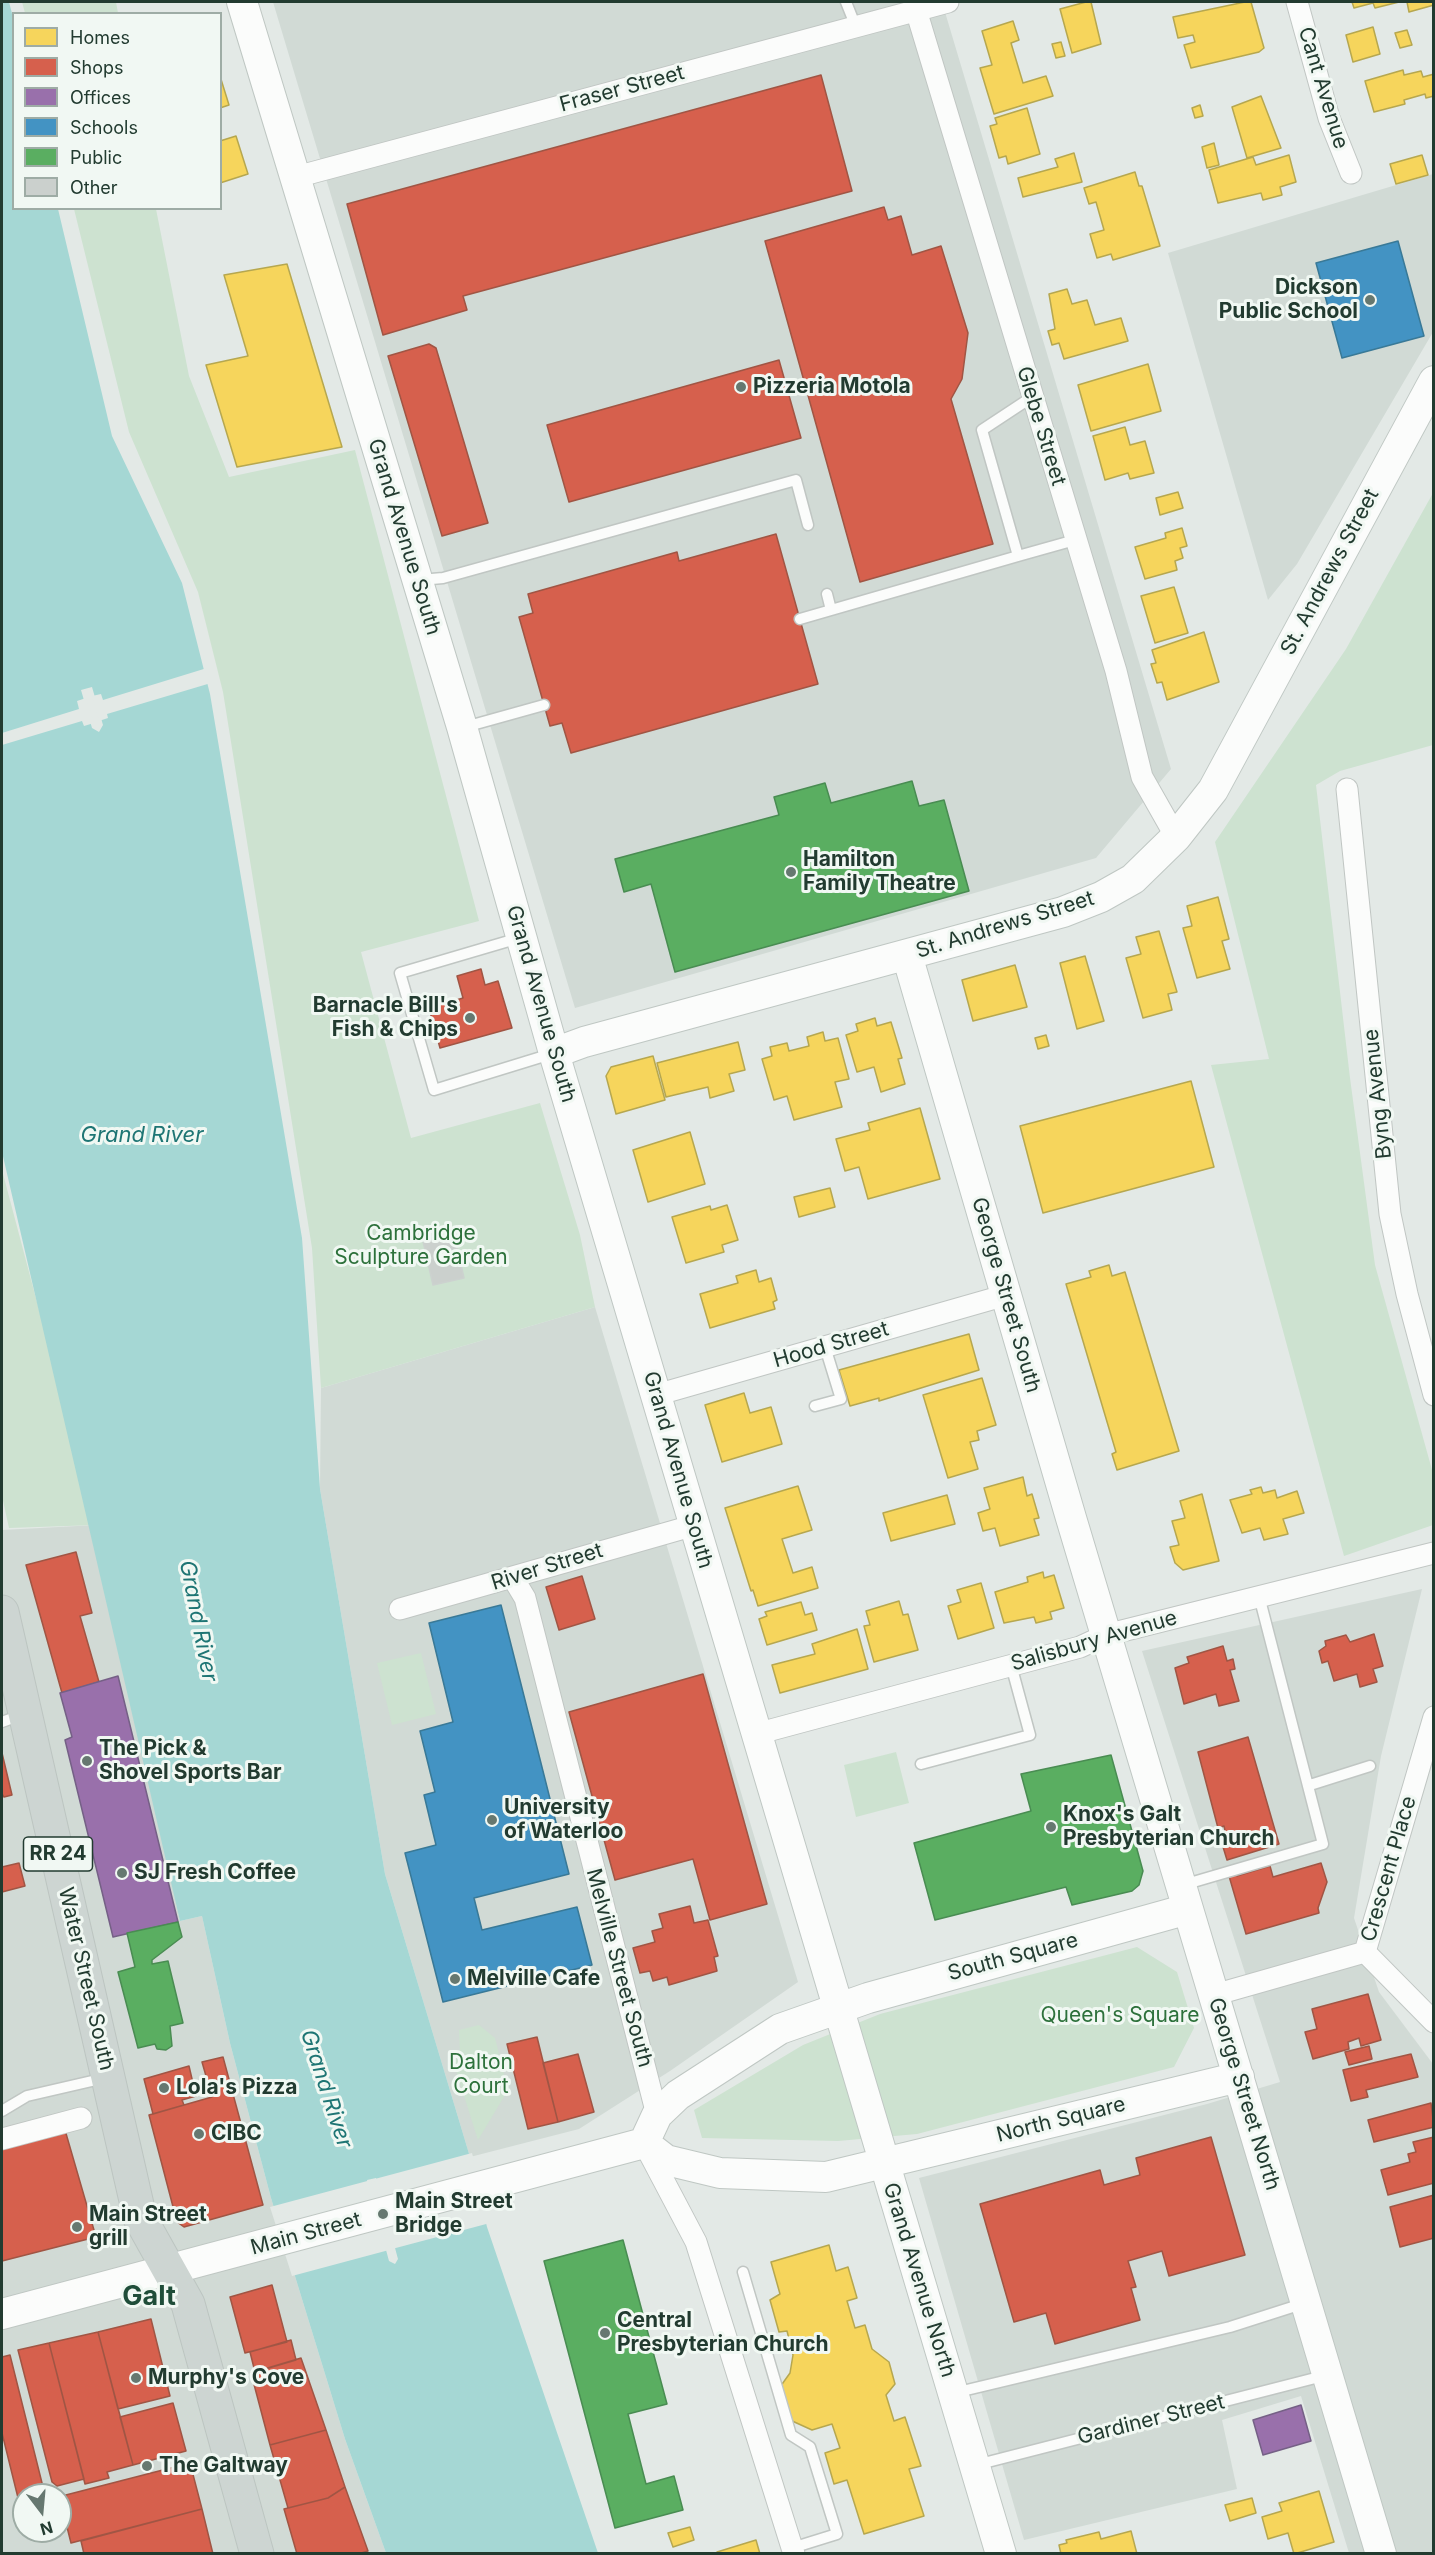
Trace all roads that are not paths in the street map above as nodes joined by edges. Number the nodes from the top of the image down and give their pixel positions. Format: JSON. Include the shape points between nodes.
{"nodes":[{"id":1,"x":242,"y":2,"type":"edge"},
{"id":2,"x":846,"y":2,"type":"edge"},
{"id":3,"x":948,"y":2,"type":"edge"},
{"id":4,"x":1297,"y":2,"type":"edge"},
{"id":5,"x":916,"y":10,"type":"junction"},
{"id":6,"x":856,"y":27,"type":"junction"},
{"id":7,"x":1351,"y":173,"type":"dead end"},
{"id":8,"x":296,"y":177,"type":"junction"},
{"id":9,"x":1434,"y":381,"type":"edge"},
{"id":10,"x":1032,"y":397,"type":"junction"},
{"id":11,"x":808,"y":525,"type":"dead end"},
{"id":12,"x":1076,"y":540,"type":"junction"},
{"id":13,"x":1018,"y":556,"type":"junction"},
{"id":14,"x":416,"y":580,"type":"junction"},
{"id":15,"x":827,"y":594,"type":"dead end"},
{"id":16,"x":831,"y":610,"type":"junction"},
{"id":17,"x":800,"y":620,"type":"dead end"},
{"id":18,"x":544,"y":705,"type":"dead end"},
{"id":19,"x":462,"y":728,"type":"junction"},
{"id":20,"x":1347,"y":789,"type":"dead end"},
{"id":21,"x":1176,"y":837,"type":"junction"},
{"id":22,"x":522,"y":937,"type":"junction"},
{"id":23,"x":907,"y":954,"type":"junction"},
{"id":24,"x":554,"y":1053,"type":"junction"},
{"id":25,"x":1006,"y":1295,"type":"junction"},
{"id":26,"x":825,"y":1347,"type":"junction"},
{"id":27,"x":656,"y":1395,"type":"junction"},
{"id":28,"x":1434,"y":1395,"type":"edge"},
{"id":29,"x":814,"y":1406,"type":"dead end"},
{"id":30,"x":695,"y":1525,"type":"junction"},
{"id":31,"x":1434,"y":1553,"type":"edge"},
{"id":32,"x":513,"y":1578,"type":"junction"},
{"id":33,"x":1259,"y":1596,"type":"junction"},
{"id":34,"x":400,"y":1609,"type":"dead end"},
{"id":35,"x":2,"y":1612,"type":"edge"},
{"id":36,"x":1106,"y":1635,"type":"junction"},
{"id":37,"x":1011,"y":1665,"type":"junction"},
{"id":38,"x":1434,"y":1717,"type":"edge"},
{"id":39,"x":13,"y":1718,"type":"edge"},
{"id":40,"x":756,"y":1734,"type":"junction"},
{"id":41,"x":921,"y":1764,"type":"dead end"},
{"id":42,"x":1370,"y":1766,"type":"dead end"},
{"id":43,"x":1310,"y":1785,"type":"junction"},
{"id":44,"x":1185,"y":1897,"type":"junction"},
{"id":45,"x":1365,"y":1952,"type":"junction"},
{"id":46,"x":1214,"y":1995,"type":"junction"},
{"id":47,"x":837,"y":2007,"type":"junction"},
{"id":48,"x":1434,"y":2022,"type":"edge"},
{"id":49,"x":108,"y":2077,"type":"junction"},
{"id":50,"x":1239,"y":2077,"type":"junction"},
{"id":51,"x":2,"y":2111,"type":"edge"},
{"id":52,"x":657,"y":2115,"type":"junction"},
{"id":53,"x":81,"y":2118,"type":"dead end"},
{"id":54,"x":2,"y":2139,"type":"edge"},
{"id":55,"x":644,"y":2143,"type":"junction"},
{"id":56,"x":884,"y":2165,"type":"junction"},
{"id":57,"x":169,"y":2270,"type":"junction"},
{"id":58,"x":743,"y":2272,"type":"dead end"},
{"id":59,"x":1306,"y":2302,"type":"junction"},
{"id":60,"x":2,"y":2314,"type":"edge"},
{"id":61,"x":1328,"y":2375,"type":"junction"},
{"id":62,"x":954,"y":2393,"type":"junction"},
{"id":63,"x":975,"y":2465,"type":"junction"},
{"id":64,"x":793,"y":2551,"type":"edge"},
{"id":65,"x":257,"y":2553,"type":"edge"},
{"id":66,"x":1001,"y":2553,"type":"edge"},
{"id":67,"x":1381,"y":2553,"type":"edge"}],
"edges":[{"from":1,"to":8,"type":"main road","name":"Grand Avenue South"},
{"from":2,"to":6,"type":"lane"},
{"from":3,"to":5,"type":"street","name":"Fraser Street"},
{"from":4,"to":7,"type":"street","name":"Cant Avenue","via":[[1329,118]]},
{"from":5,"to":6,"type":"street","name":"Fraser Street"},
{"from":5,"to":10,"type":"street","name":"Glebe Street"},
{"from":6,"to":8,"type":"street","name":"Fraser Street"},
{"from":8,"to":14,"type":"main road","name":"Grand Avenue South"},
{"from":9,"to":21,"type":"main road","name":"St. Andrews Street","via":[[1213,790]]},
{"from":10,"to":12,"type":"street","name":"Glebe Street"},
{"from":10,"to":13,"type":"lane","via":[[982,429]]},
{"from":11,"to":14,"type":"lane","via":[[796,480],[443,578]]},
{"from":12,"to":13,"type":"lane"},
{"from":12,"to":21,"type":"street","name":"Glebe Street","via":[[1116,671],[1142,777]]},
{"from":13,"to":16,"type":"lane"},
{"from":14,"to":19,"type":"main road","name":"Grand Avenue South"},
{"from":15,"to":16,"type":"lane"},
{"from":16,"to":17,"type":"lane"},
{"from":18,"to":19,"type":"lane"},
{"from":19,"to":22,"type":"main road","name":"Grand Avenue South"},
{"from":20,"to":28,"type":"street","name":"Byng Avenue","via":[[1390,1214]]},
{"from":21,"to":23,"type":"main road","name":"St. Andrews Street","via":[[1133,879],[1101,897],[1022,924]]},
{"from":22,"to":24,"type":"main road","name":"Grand Avenue South"},
{"from":22,"to":24,"type":"lane","via":[[400,973],[434,1090]]},
{"from":23,"to":24,"type":"main road","name":"St. Andrews Street"},
{"from":23,"to":25,"type":"main road","name":"George Street South"},
{"from":24,"to":27,"type":"main road","name":"Grand Avenue South"},
{"from":25,"to":26,"type":"street","name":"Hood Street"},
{"from":25,"to":36,"type":"main road","name":"George Street South"},
{"from":26,"to":27,"type":"street","name":"Hood Street"},
{"from":26,"to":29,"type":"lane","via":[[841,1399]]},
{"from":27,"to":30,"type":"main road","name":"Grand Avenue South"},
{"from":30,"to":32,"type":"street","name":"River Street"},
{"from":30,"to":40,"type":"main road","name":"Grand Avenue South"},
{"from":31,"to":33,"type":"street","name":"Salisbury Avenue"},
{"from":32,"to":34,"type":"street","name":"River Street"},
{"from":32,"to":52,"type":"street","name":"Melville Street South","via":[[525,1598]]},
{"from":33,"to":36,"type":"street","name":"Salisbury Avenue"},
{"from":33,"to":43,"type":"lane"},
{"from":35,"to":39,"type":"main road","name":"Water Street South","number":"RR 24"},
{"from":36,"to":37,"type":"street","name":"Salisbury Avenue","via":[[1080,1647]]},
{"from":36,"to":44,"type":"main road","name":"George Street North"},
{"from":37,"to":40,"type":"street","name":"Salisbury Avenue"},
{"from":37,"to":41,"type":"lane","via":[[1030,1735]]},
{"from":38,"to":45,"type":"street","name":"Crescent Place"},
{"from":39,"to":49,"type":"main road","name":"Water Street South","number":"RR 24"},
{"from":40,"to":47,"type":"main road","name":"Grand Avenue South"},
{"from":42,"to":43,"type":"lane"},
{"from":43,"to":44,"type":"lane","via":[[1323,1844]]},
{"from":44,"to":46,"type":"main road","name":"George Street North"},
{"from":44,"to":47,"type":"main road","name":"South Square"},
{"from":45,"to":46,"type":"street","name":"Crescent Place"},
{"from":45,"to":48,"type":"street","name":"Crescent Place"},
{"from":46,"to":50,"type":"main road","name":"George Street North"},
{"from":47,"to":52,"type":"main road","via":[[780,2029],[678,2095]]},
{"from":47,"to":56,"type":"main road","name":"Grand Avenue North"},
{"from":49,"to":51,"type":"lane","via":[[27,2097]]},
{"from":49,"to":57,"type":"main road","name":"Water Street South","number":"RR 24","via":[[140,2218]]},
{"from":50,"to":56,"type":"main road","name":"North Square"},
{"from":50,"to":59,"type":"main road","name":"George Street North"},
{"from":52,"to":55,"type":"main road"},
{"from":53,"to":54,"type":"street"},
{"from":55,"to":56,"type":"main road","via":[[666,2160],[720,2173],[826,2176]]},
{"from":55,"to":57,"type":"main road","name":"Main Street"},
{"from":55,"to":64,"type":"street","via":[[696,2242]]},
{"from":56,"to":62,"type":"main road","name":"Grand Avenue North"},
{"from":57,"to":60,"type":"main road","name":"Main Street"},
{"from":57,"to":65,"type":"main road","number":"RR 24","via":[[188,2304]]},
{"from":58,"to":64,"type":"lane","via":[[791,2435],[810,2447],[837,2534]]},
{"from":59,"to":61,"type":"main road","name":"George Street North"},
{"from":59,"to":62,"type":"lane","via":[[1230,2327]]},
{"from":61,"to":63,"type":"lane","name":"Gardiner Street"},
{"from":61,"to":67,"type":"main road","name":"George Street North"},
{"from":62,"to":63,"type":"main road","name":"Grand Avenue North"},
{"from":63,"to":66,"type":"main road","name":"Grand Avenue North"}]}
